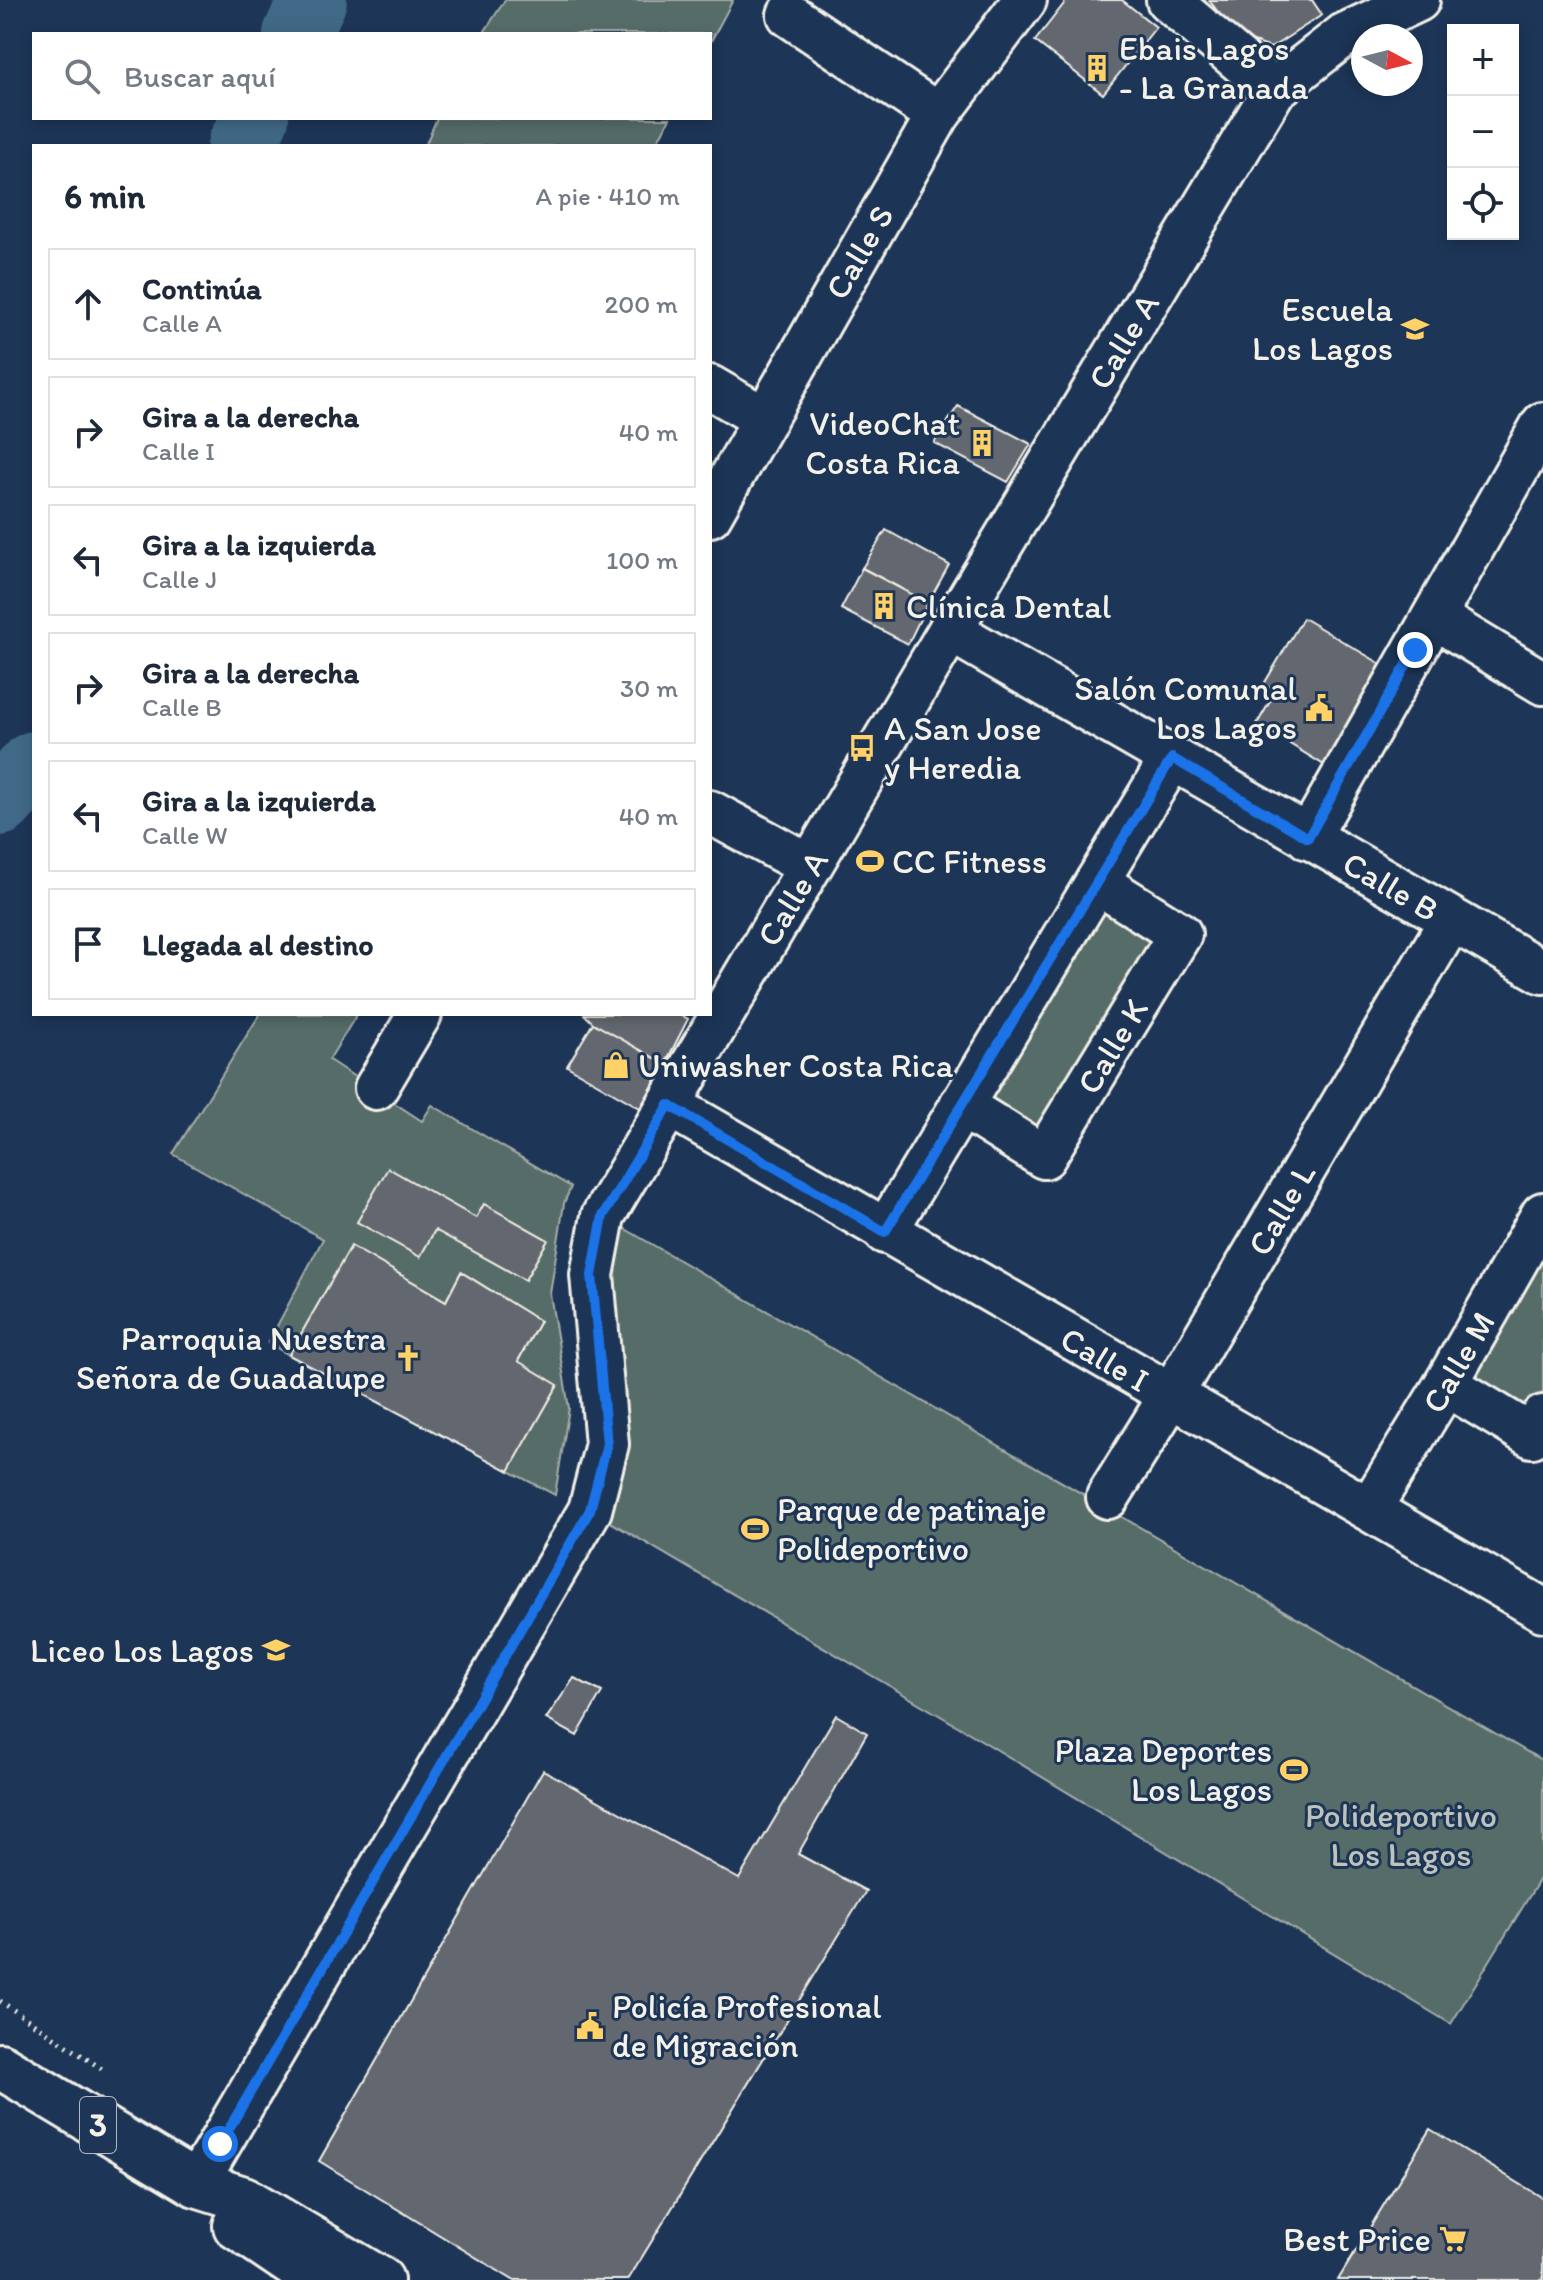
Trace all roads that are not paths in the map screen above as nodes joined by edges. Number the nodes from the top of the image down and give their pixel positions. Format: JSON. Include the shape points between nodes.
{"nodes":[{"id":1,"x":1025,"y":0,"type":"edge"},
{"id":2,"x":1168,"y":0,"type":"edge"},
{"id":3,"x":1418,"y":0,"type":"edge"},
{"id":4,"x":789,"y":15,"type":"dead end"},
{"id":5,"x":1274,"y":90,"type":"junction"},
{"id":6,"x":938,"y":115,"type":"junction"},
{"id":7,"x":712,"y":388,"type":"edge"},
{"id":8,"x":765,"y":419,"type":"junction"},
{"id":9,"x":1543,"y":424,"type":"edge"},
{"id":10,"x":712,"y":512,"type":"edge"},
{"id":11,"x":1434,"y":617,"type":"junction"},
{"id":12,"x":950,"y":630,"type":"junction"},
{"id":13,"x":1543,"y":683,"type":"edge"},
{"id":14,"x":1172,"y":758,"type":"junction"},
{"id":15,"x":712,"y":813,"type":"edge"},
{"id":16,"x":1308,"y":838,"type":"junction"},
{"id":17,"x":810,"y":866,"type":"junction"},
{"id":18,"x":1097,"y":882,"type":"junction"},
{"id":19,"x":1451,"y":920,"type":"junction"},
{"id":20,"x":1543,"y":972,"type":"edge"},
{"id":21,"x":419,"y":1016,"type":"edge"},
{"id":22,"x":376,"y":1088,"type":"dead end"},
{"id":23,"x":669,"y":1105,"type":"junction"},
{"id":24,"x":961,"y":1105,"type":"junction"},
{"id":25,"x":1543,"y":1214,"type":"edge"},
{"id":26,"x":885,"y":1232,"type":"junction"},
{"id":27,"x":1446,"y":1384,"type":"junction"},
{"id":28,"x":1170,"y":1397,"type":"junction"},
{"id":29,"x":1543,"y":1417,"type":"edge"},
{"id":30,"x":1108,"y":1497,"type":"dead end"},
{"id":31,"x":1370,"y":1508,"type":"junction"},
{"id":32,"x":1543,"y":1610,"type":"edge"},
{"id":33,"x":0,"y":2066,"type":"edge"},
{"id":34,"x":196,"y":2184,"type":"junction"},
{"id":35,"x":284,"y":2223,"type":"junction"},
{"id":36,"x":316,"y":2280,"type":"edge"},
{"id":37,"x":362,"y":2280,"type":"edge"},
{"id":38,"x":381,"y":2280,"type":"edge"}],
"edges":[{"from":1,"to":6,"type":"street","name":"Calle S"},
{"from":2,"to":5,"type":"street"},
{"from":3,"to":5,"type":"street","name":"Calle A","via":[[1344,35]]},
{"from":4,"to":6,"type":"street"},
{"from":5,"to":12,"type":"street","name":"Calle A"},
{"from":6,"to":8,"type":"street","name":"Calle S"},
{"from":7,"to":8,"type":"street"},
{"from":8,"to":10,"type":"street","name":"Calle S"},
{"from":9,"to":11,"type":"street"},
{"from":11,"to":13,"type":"street"},
{"from":11,"to":16,"type":"street"},
{"from":12,"to":14,"type":"street","name":"Calle B"},
{"from":12,"to":17,"type":"street","name":"Calle A"},
{"from":14,"to":16,"type":"street","name":"Calle B"},
{"from":14,"to":18,"type":"street"},
{"from":15,"to":17,"type":"street"},
{"from":16,"to":19,"type":"street","name":"Calle B"},
{"from":17,"to":23,"type":"street","name":"Calle A"},
{"from":18,"to":24,"type":"street"},
{"from":18,"to":24,"type":"street","name":"Calle K","via":[[1180,934],[1044,1157]]},
{"from":19,"to":20,"type":"street","name":"Calle B"},
{"from":19,"to":28,"type":"street","name":"Calle L"},
{"from":21,"to":22,"type":"street"},
{"from":23,"to":26,"type":"street","name":"Calle I"},
{"from":23,"to":34,"type":"street","name":"Calle A","via":[[603,1216],[592,1275],[607,1444],[590,1510]]},
{"from":24,"to":26,"type":"street"},
{"from":25,"to":27,"type":"street","name":"Calle M"},
{"from":26,"to":28,"type":"street","name":"Calle I"},
{"from":27,"to":29,"type":"street","via":[[1532,1436]]},
{"from":27,"to":31,"type":"street","name":"Calle M"},
{"from":28,"to":30,"type":"street","name":"Calle L"},
{"from":28,"to":31,"type":"street","name":"Calle I"},
{"from":31,"to":32,"type":"street","name":"Calle I"},
{"from":33,"to":34,"type":"main road","number":"3"},
{"from":34,"to":35,"type":"main road","number":"3","via":[[244,2199]]},
{"from":34,"to":36,"type":"main road","via":[[231,2222]]},
{"from":35,"to":37,"type":"main road"},
{"from":35,"to":38,"type":"main road","number":"3"}]}
